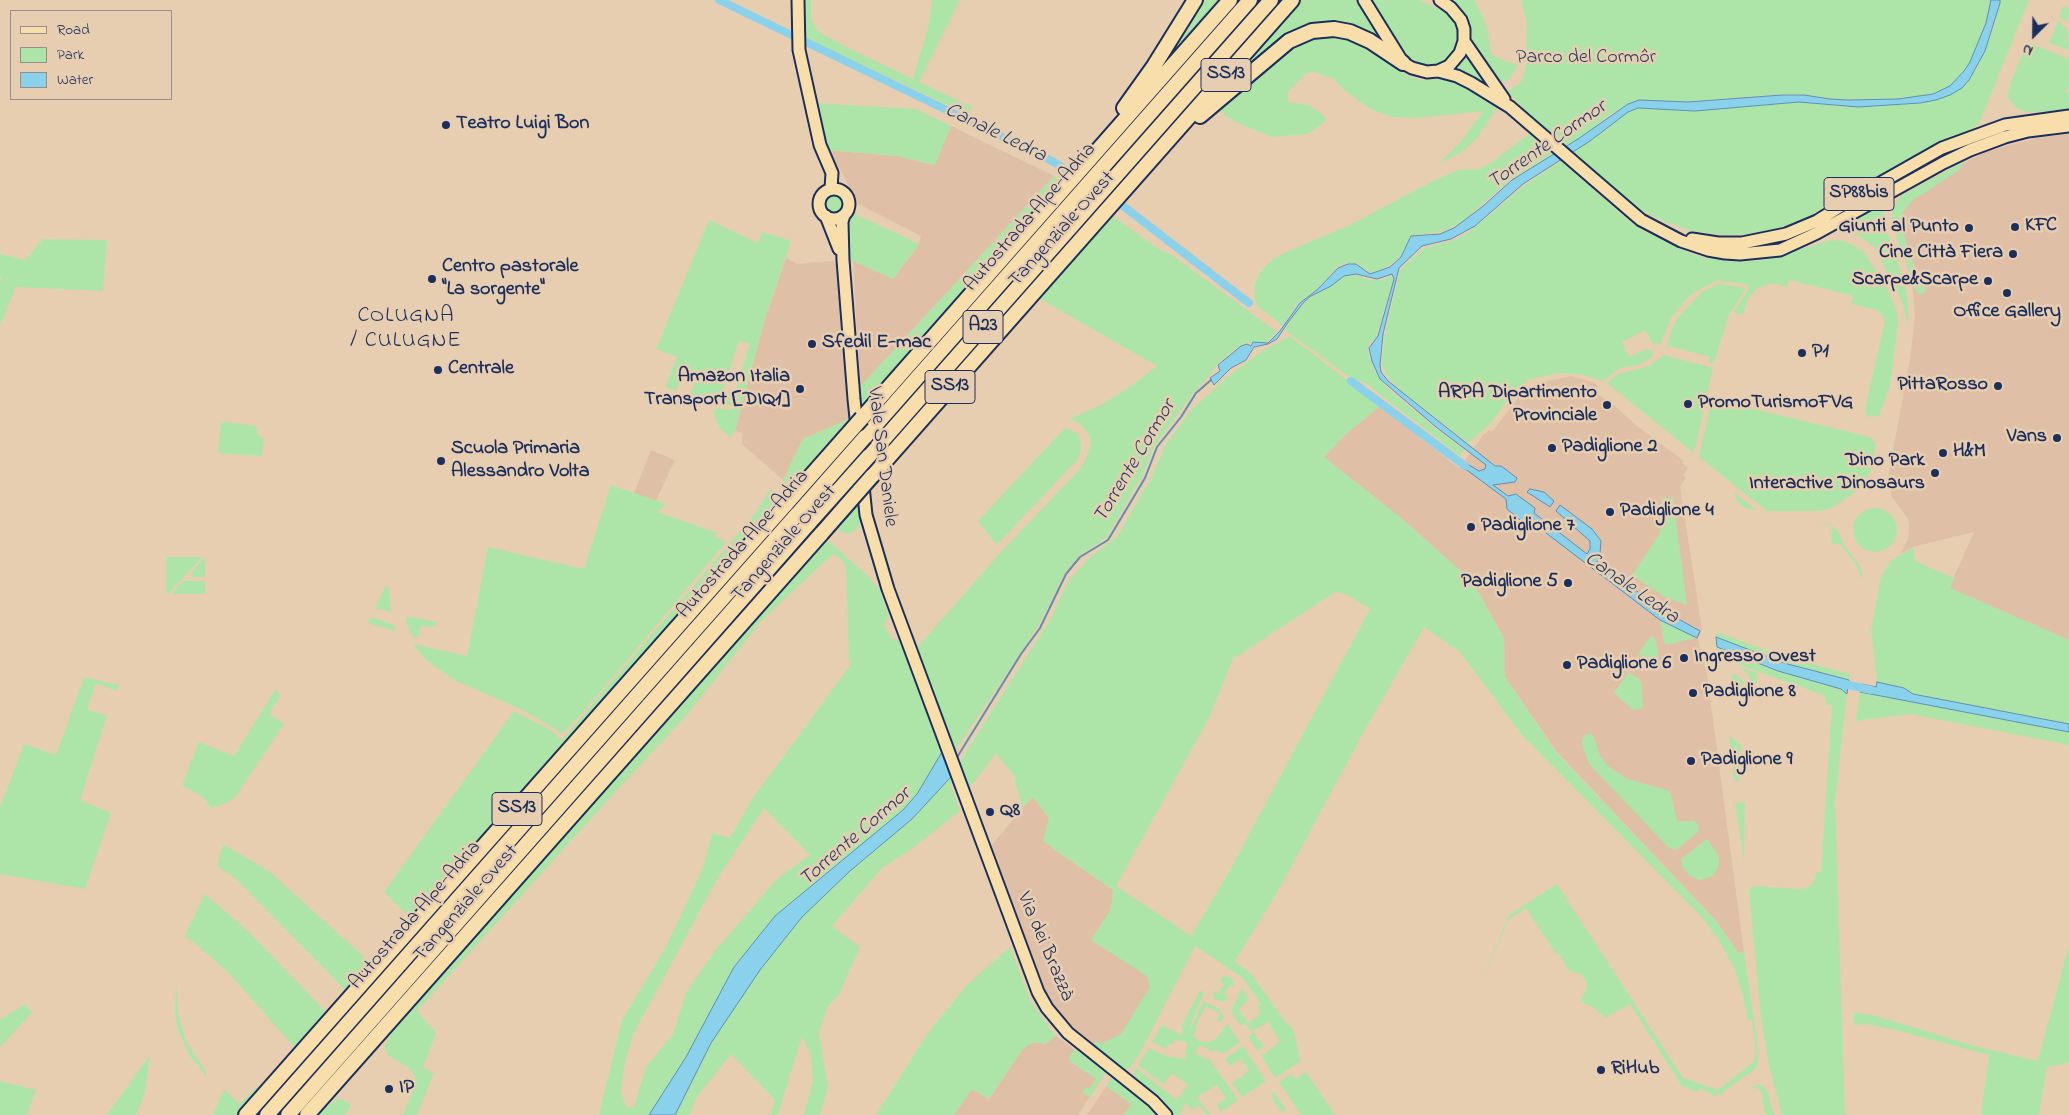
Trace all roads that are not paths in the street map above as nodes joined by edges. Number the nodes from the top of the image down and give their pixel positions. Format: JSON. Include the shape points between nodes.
{"nodes":[{"id":1,"x":798,"y":0,"type":"edge"},
{"id":2,"x":1195,"y":0,"type":"edge"},
{"id":3,"x":1230,"y":0,"type":"edge"},
{"id":4,"x":1250,"y":0,"type":"edge"},
{"id":5,"x":1271,"y":0,"type":"edge"},
{"id":6,"x":1292,"y":0,"type":"edge"},
{"id":7,"x":1364,"y":0,"type":"edge"},
{"id":8,"x":1440,"y":0,"type":"edge"},
{"id":9,"x":1464,"y":41,"type":"junction"},
{"id":10,"x":1403,"y":63,"type":"junction"},
{"id":11,"x":1438,"y":71,"type":"junction"},
{"id":12,"x":1510,"y":107,"type":"junction"},
{"id":13,"x":2069,"y":116,"type":"edge"},
{"id":14,"x":2069,"y":126,"type":"edge"},
{"id":15,"x":1160,"y":150,"type":"junction"},
{"id":16,"x":826,"y":159,"type":"junction"},
{"id":17,"x":1078,"y":171,"type":"junction"},
{"id":18,"x":831,"y":189,"type":"junction"},
{"id":19,"x":845,"y":194,"type":"junction"},
{"id":20,"x":844,"y":215,"type":"junction"},
{"id":21,"x":826,"y":216,"type":"junction"},
{"id":22,"x":1653,"y":227,"type":"junction"},
{"id":23,"x":843,"y":260,"type":"junction"},
{"id":24,"x":959,"y":779,"type":"joint"},
{"id":25,"x":246,"y":1115,"type":"edge"},
{"id":26,"x":267,"y":1115,"type":"edge"},
{"id":27,"x":288,"y":1115,"type":"edge"},
{"id":28,"x":307,"y":1115,"type":"edge"},
{"id":29,"x":1166,"y":1115,"type":"edge"}],
"edges":[{"from":1,"to":16,"type":"main road","via":[[800,56]]},
{"from":2,"to":17,"type":"highway","via":[[1149,74],[1118,117],[1088,150]]},
{"from":3,"to":17,"type":"highway","name":"Tangenziale Ovest","number":"SS13"},
{"from":4,"to":26,"type":"highway","name":"Autostrada Alpe-Adria","number":"A23","bridge":true},
{"from":5,"to":27,"type":"highway","name":"Autostrada Alpe-Adria","number":"A23","bridge":true},
{"from":6,"to":15,"type":"highway","name":"Tangenziale Ovest","number":"SS13"},
{"from":7,"to":10,"type":"main road"},
{"from":8,"to":9,"type":"main road","via":[[1461,20]]},
{"from":9,"to":11,"type":"main road","via":[[1457,58],[1450,66]]},
{"from":9,"to":12,"type":"main road","number":"SP88bis"},
{"from":10,"to":11,"type":"main road","via":[[1420,71]]},
{"from":10,"to":15,"type":"highway","via":[[1350,32],[1334,29],[1305,34],[1289,41]]},
{"from":11,"to":12,"type":"main road","number":"SP88bis","via":[[1457,76]]},
{"from":12,"to":22,"type":"main road","number":"SP88bis","via":[[1631,213]]},
{"from":13,"to":22,"type":"main road","number":"SP88bis","via":[[2005,125],[1942,148],[1817,221],[1786,234],[1749,242],[1718,243]]},
{"from":14,"to":22,"type":"main road","number":"SP88bis","via":[[2004,137],[1970,150],[1780,250],[1740,254],[1708,250],[1681,242]]},
{"from":15,"to":28,"type":"highway","name":"Tangenziale Ovest","number":"SS13","bridge":true},
{"from":16,"to":18,"type":"main road","via":[[832,173]]},
{"from":16,"to":19,"type":"main road","via":[[839,176]]},
{"from":17,"to":25,"type":"highway","name":"Tangenziale Ovest","number":"SS13","bridge":true},
{"from":18,"to":19,"type":"main road"},
{"from":18,"to":21,"type":"main road","name":"Viale San Daniele","via":[[819,200],[820,209]]},
{"from":19,"to":20,"type":"main road","name":"Viale San Daniele","via":[[849,204]]},
{"from":20,"to":21,"type":"main road","via":[[836,218]]},
{"from":20,"to":23,"type":"main road","name":"Viale San Daniele"},
{"from":21,"to":23,"type":"main road","name":"Viale San Daniele"},
{"from":23,"to":24,"type":"main road","name":"Viale San Daniele","via":[[866,515],[888,589]]},
{"from":24,"to":29,"type":"main road","name":"Via dei Brazzà","via":[[1023,953],[1047,1008],[1068,1033],[1146,1095]]}]}
